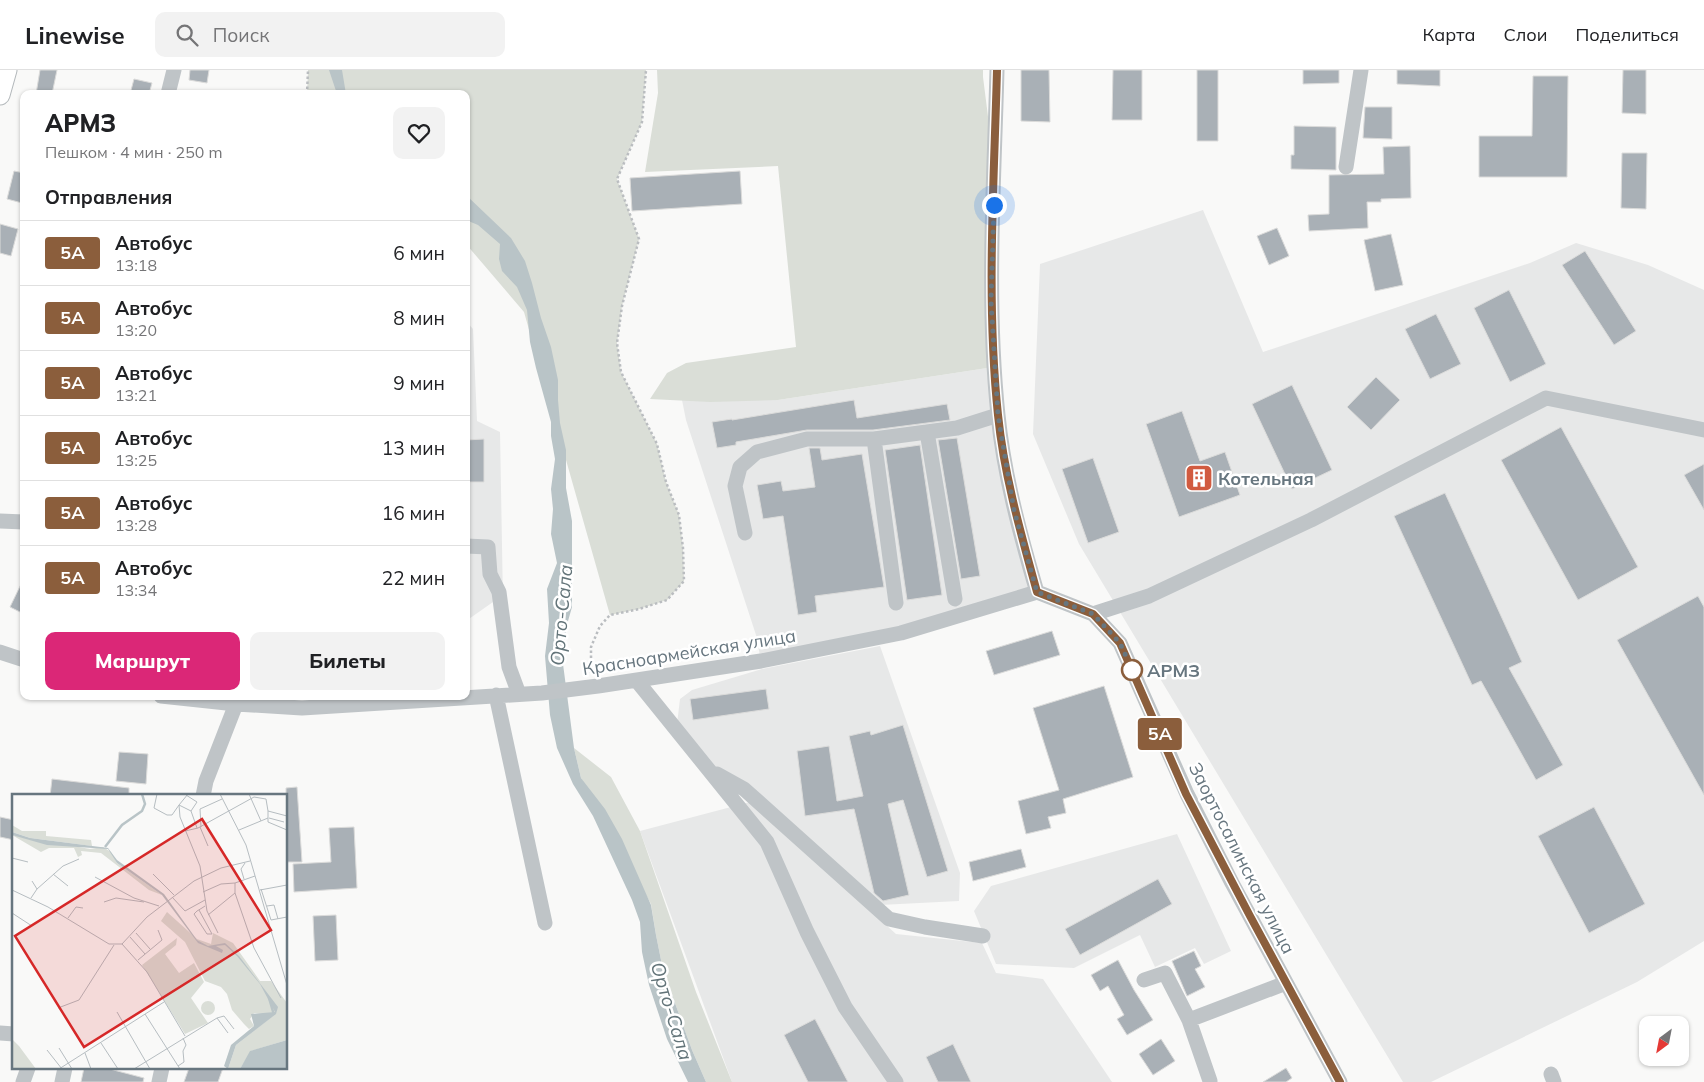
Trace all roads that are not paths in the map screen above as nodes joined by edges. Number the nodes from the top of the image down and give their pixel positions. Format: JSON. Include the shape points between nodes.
{"nodes":[{"id":1,"x":7,"y":70,"type":"edge"},
{"id":2,"x":174,"y":70,"type":"edge"},
{"id":3,"x":997,"y":70,"type":"edge"},
{"id":4,"x":1362,"y":70,"type":"edge"},
{"id":5,"x":169,"y":90,"type":"edge"},
{"id":6,"x":0,"y":95,"type":"edge"},
{"id":7,"x":1346,"y":167,"type":"dead end"},
{"id":8,"x":998,"y":415,"type":"junction"},
{"id":9,"x":1704,"y":430,"type":"edge"},
{"id":10,"x":927,"y":432,"type":"junction"},
{"id":11,"x":874,"y":439,"type":"junction"},
{"id":12,"x":0,"y":521,"type":"edge"},
{"id":13,"x":20,"y":522,"type":"edge"},
{"id":14,"x":745,"y":533,"type":"dead end"},
{"id":15,"x":470,"y":546,"type":"edge"},
{"id":16,"x":1037,"y":592,"type":"junction"},
{"id":17,"x":954,"y":599,"type":"dead end"},
{"id":18,"x":896,"y":603,"type":"dead end"},
{"id":19,"x":1093,"y":614,"type":"junction"},
{"id":20,"x":0,"y":652,"type":"edge"},
{"id":21,"x":20,"y":659,"type":"edge"},
{"id":22,"x":637,"y":680,"type":"junction"},
{"id":23,"x":519,"y":694,"type":"junction"},
{"id":24,"x":496,"y":695,"type":"junction"},
{"id":25,"x":470,"y":697,"type":"edge"},
{"id":26,"x":238,"y":700,"type":"edge"},
{"id":27,"x":421,"y":700,"type":"edge"},
{"id":28,"x":710,"y":770,"type":"junction"},
{"id":29,"x":203,"y":794,"type":"edge"},
{"id":30,"x":545,"y":923,"type":"dead end"},
{"id":31,"x":983,"y":936,"type":"dead end"},
{"id":32,"x":1144,"y":980,"type":"dead end"},
{"id":33,"x":1286,"y":983,"type":"junction"},
{"id":34,"x":1189,"y":1020,"type":"junction"},
{"id":35,"x":27,"y":1070,"type":"edge"},
{"id":36,"x":1210,"y":1081,"type":"dead end"},
{"id":37,"x":23,"y":1082,"type":"edge"},
{"id":38,"x":896,"y":1082,"type":"edge"},
{"id":39,"x":1340,"y":1082,"type":"edge"}],
"edges":[{"from":1,"to":6,"type":"main road"},
{"from":2,"to":5,"type":"street"},
{"from":3,"to":8,"type":"street","via":[[991,301]]},
{"from":4,"to":7,"type":"street"},
{"from":8,"to":10,"type":"street","via":[[957,428]]},
{"from":8,"to":16,"type":"street","via":[[1014,510]]},
{"from":9,"to":19,"type":"street","via":[[1546,398],[1311,520],[1149,596]]},
{"from":10,"to":11,"type":"street"},
{"from":10,"to":17,"type":"street"},
{"from":11,"to":14,"type":"street","via":[[807,439],[757,452],[740,466],[735,486]]},
{"from":11,"to":18,"type":"street"},
{"from":12,"to":13,"type":"street"},
{"from":15,"to":23,"type":"street","via":[[488,547],[490,574],[499,592],[509,667]]},
{"from":16,"to":19,"type":"street","name":"Заортосалинская улица"},
{"from":16,"to":22,"type":"street","name":"Красноармейская улица","via":[[901,633],[761,661]]},
{"from":19,"to":33,"type":"street","name":"Заортосалинская улица","via":[[1120,643],[1186,794]]},
{"from":20,"to":21,"type":"street"},
{"from":22,"to":23,"type":"street","name":"Красноармейская улица"},
{"from":22,"to":28,"type":"street"},
{"from":23,"to":24,"type":"street","name":"Красноармейская улица"},
{"from":24,"to":25,"type":"street","name":"Красноармейская улица"},
{"from":24,"to":30,"type":"street"},
{"from":26,"to":27,"type":"street","name":"Красноармейская улица","via":[[302,708]]},
{"from":26,"to":29,"type":"street"},
{"from":28,"to":31,"type":"street","via":[[744,789],[889,918]]},
{"from":28,"to":38,"type":"street","via":[[768,842],[806,932],[845,1007]]},
{"from":32,"to":34,"type":"street","via":[[1165,973]]},
{"from":33,"to":34,"type":"street"},
{"from":33,"to":39,"type":"street","name":"Заортосалинская улица"},
{"from":34,"to":36,"type":"street"},
{"from":35,"to":37,"type":"street"}]}
